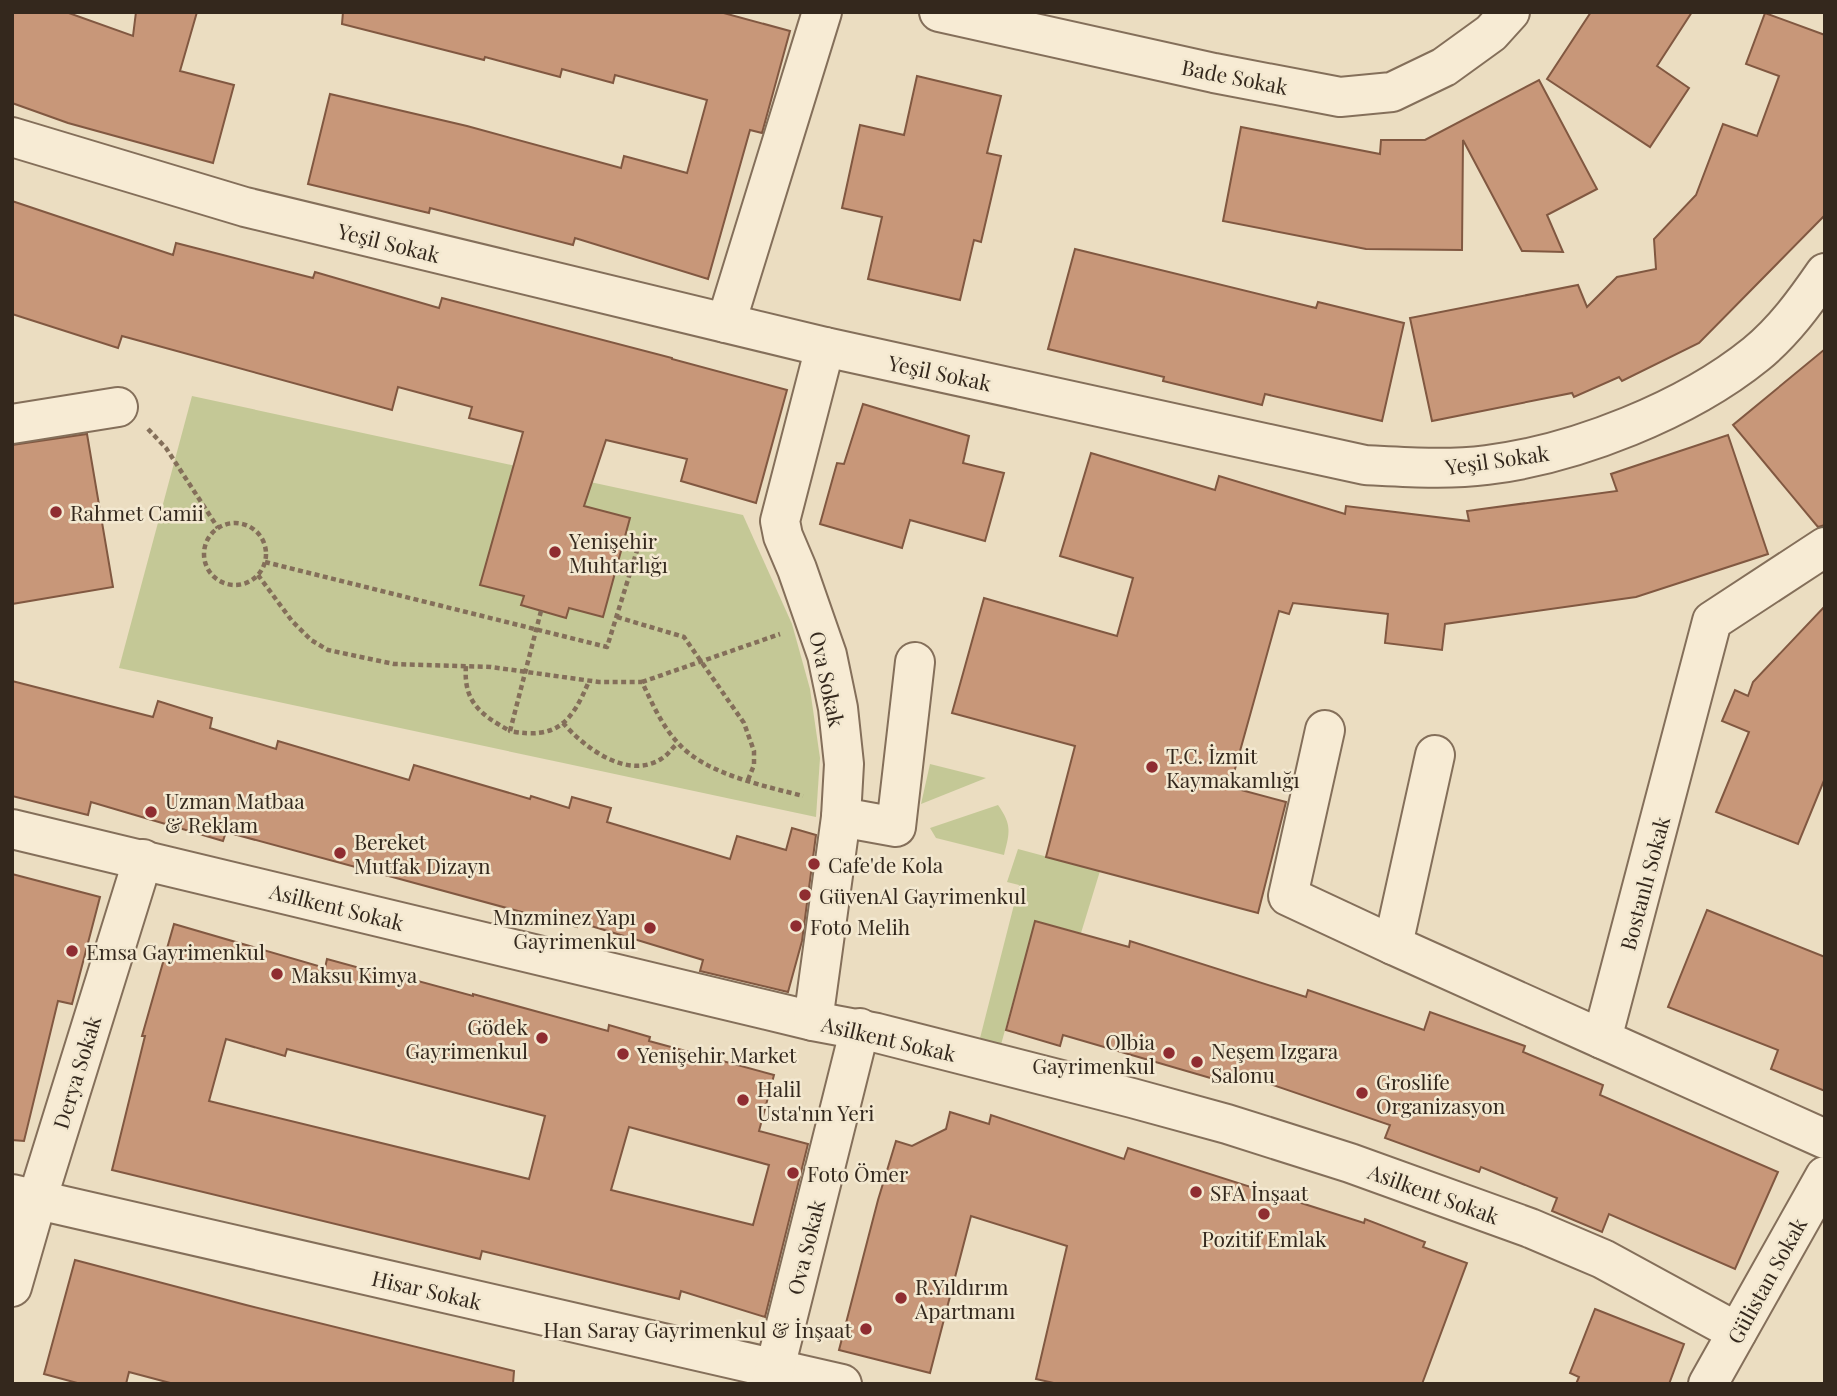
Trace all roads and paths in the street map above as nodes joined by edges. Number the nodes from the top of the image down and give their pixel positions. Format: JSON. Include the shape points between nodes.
{"nodes":[{"id":1,"x":822,"y":12,"type":"edge"},
{"id":2,"x":939,"y":12,"type":"edge"},
{"id":3,"x":1510,"y":12,"type":"edge"},
{"id":4,"x":12,"y":137,"type":"edge"},
{"id":5,"x":1825,"y":273,"type":"edge"},
{"id":6,"x":726,"y":323,"type":"junction"},
{"id":7,"x":825,"y":347,"type":"junction"},
{"id":8,"x":118,"y":407,"type":"joint"},
{"id":9,"x":12,"y":424,"type":"edge"},
{"id":10,"x":218,"y":528,"type":"junction"},
{"id":11,"x":640,"y":541,"type":"dead end"},
{"id":12,"x":1825,"y":547,"type":"edge"},
{"id":13,"x":265,"y":562,"type":"junction"},
{"id":14,"x":258,"y":575,"type":"junction"},
{"id":15,"x":541,"y":611,"type":"dead end"},
{"id":16,"x":617,"y":617,"type":"junction"},
{"id":17,"x":816,"y":621,"type":"junction"},
{"id":18,"x":536,"y":629,"type":"junction"},
{"id":19,"x":700,"y":661,"type":"junction"},
{"id":20,"x":915,"y":662,"type":"dead end"},
{"id":21,"x":466,"y":666,"type":"junction"},
{"id":22,"x":526,"y":671,"type":"junction"},
{"id":23,"x":589,"y":681,"type":"junction"},
{"id":24,"x":642,"y":682,"type":"junction"},
{"id":25,"x":564,"y":723,"type":"junction"},
{"id":26,"x":1325,"y":730,"type":"dead end"},
{"id":27,"x":510,"y":731,"type":"junction"},
{"id":28,"x":678,"y":743,"type":"junction"},
{"id":29,"x":1435,"y":755,"type":"dead end"},
{"id":30,"x":748,"y":780,"type":"junction"},
{"id":31,"x":841,"y":812,"type":"junction"},
{"id":32,"x":12,"y":829,"type":"edge"},
{"id":33,"x":143,"y":859,"type":"junction"},
{"id":34,"x":1393,"y":944,"type":"junction"},
{"id":35,"x":813,"y":1021,"type":"junction"},
{"id":36,"x":860,"y":1028,"type":"junction"},
{"id":37,"x":1602,"y":1039,"type":"junction"},
{"id":38,"x":1825,"y":1139,"type":"edge"},
{"id":39,"x":1825,"y":1176,"type":"edge"},
{"id":40,"x":24,"y":1197,"type":"edge"},
{"id":41,"x":12,"y":1287,"type":"edge"},
{"id":42,"x":1737,"y":1332,"type":"junction"},
{"id":43,"x":773,"y":1376,"type":"edge"},
{"id":44,"x":842,"y":1384,"type":"edge"},
{"id":45,"x":1708,"y":1384,"type":"edge"}],
"edges":[{"from":1,"to":6,"type":"street"},
{"from":2,"to":3,"type":"street","name":"Bade Sokak","via":[[1340,96],[1392,92],[1444,67],[1491,33]]},
{"from":4,"to":6,"type":"street","name":"Yeşil Sokak","via":[[245,207]]},
{"from":5,"to":7,"type":"street","name":"Yeşil Sokak","via":[[1797,313],[1757,353],[1701,392],[1634,424],[1561,450],[1488,465],[1365,465]]},
{"from":6,"to":7,"type":"street","name":"Yeşil Sokak"},
{"from":7,"to":17,"type":"street","name":"Ova Sokak","via":[[780,522]]},
{"from":8,"to":9,"type":"street"},
{"from":8,"to":10,"type":"path","via":[[166,448]]},
{"from":10,"to":13,"type":"path","via":[[238,523],[257,532],[266,551]]},
{"from":10,"to":14,"type":"path","via":[[205,544],[205,564],[211,574],[229,584],[249,582]]},
{"from":11,"to":16,"type":"path"},
{"from":12,"to":37,"type":"street","name":"Bostanlı Sokak","via":[[1712,621]]},
{"from":13,"to":14,"type":"path"},
{"from":13,"to":18,"type":"path"},
{"from":14,"to":21,"type":"path","via":[[292,621],[328,650],[394,664]]},
{"from":15,"to":18,"type":"path"},
{"from":16,"to":18,"type":"path","via":[[607,647]]},
{"from":16,"to":19,"type":"path","via":[[684,638]]},
{"from":17,"to":19,"type":"path"},
{"from":17,"to":31,"type":"street","name":"Ova Sokak","via":[[838,708],[844,764]]},
{"from":18,"to":22,"type":"path"},
{"from":19,"to":24,"type":"path"},
{"from":19,"to":30,"type":"path","via":[[744,723],[754,751]]},
{"from":20,"to":31,"type":"street","via":[[895,827]]},
{"from":21,"to":22,"type":"path"},
{"from":21,"to":27,"type":"path","via":[[467,691],[477,709]]},
{"from":22,"to":23,"type":"path"},
{"from":22,"to":27,"type":"path"},
{"from":23,"to":24,"type":"path"},
{"from":23,"to":25,"type":"path"},
{"from":24,"to":28,"type":"path"},
{"from":25,"to":27,"type":"path","via":[[547,733]]},
{"from":25,"to":28,"type":"path","via":[[592,751],[616,762],[641,766],[662,759]]},
{"from":26,"to":34,"type":"street","via":[[1288,896]]},
{"from":28,"to":30,"type":"path","via":[[692,757]]},
{"from":29,"to":34,"type":"street"},
{"from":30,"to":31,"type":"path"},
{"from":31,"to":35,"type":"street","name":"Ova Sokak"},
{"from":32,"to":33,"type":"street","name":"Asilkent Sokak"},
{"from":33,"to":35,"type":"street","name":"Asilkent Sokak"},
{"from":33,"to":40,"type":"street","name":"Derya Sokak"},
{"from":34,"to":37,"type":"street"},
{"from":35,"to":36,"type":"street","name":"Asilkent Sokak"},
{"from":36,"to":42,"type":"street","name":"Asilkent Sokak","via":[[1156,1105],[1350,1163],[1604,1258]]},
{"from":36,"to":43,"type":"street","name":"Ova Sokak"},
{"from":37,"to":38,"type":"street"},
{"from":39,"to":42,"type":"street","name":"Gülistan Sokak"},
{"from":40,"to":41,"type":"street","name":"Derya Sokak"},
{"from":40,"to":43,"type":"street","name":"Hisar Sokak"},
{"from":42,"to":45,"type":"street","name":"Gülistan Sokak"},
{"from":43,"to":44,"type":"street","name":"Hisar Sokak"}]}
